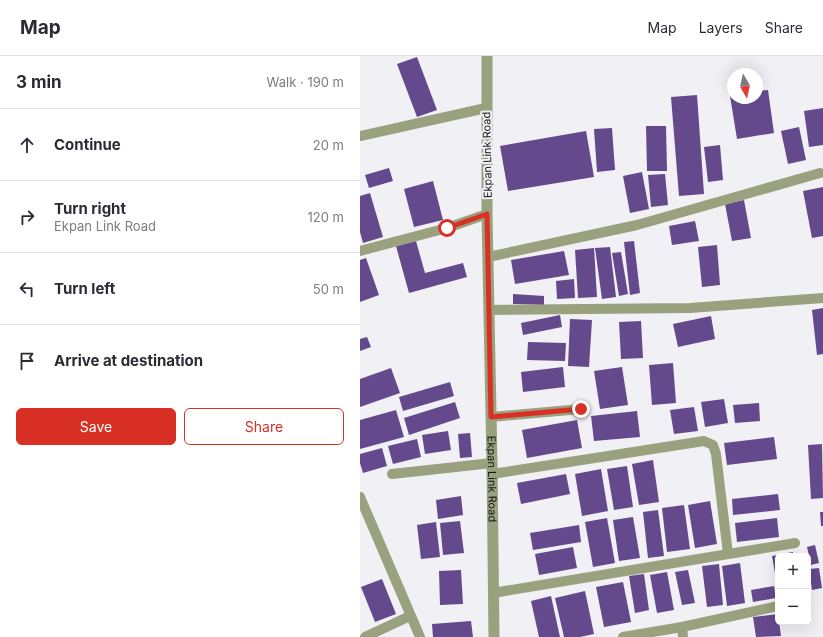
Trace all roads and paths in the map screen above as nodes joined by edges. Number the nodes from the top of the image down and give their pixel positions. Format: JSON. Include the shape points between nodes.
{"nodes":[{"id":1,"x":487,"y":56,"type":"edge"},
{"id":2,"x":486,"y":108,"type":"junction"},
{"id":3,"x":360,"y":136,"type":"edge"},
{"id":4,"x":820,"y":173,"type":"dead end"},
{"id":5,"x":487,"y":214,"type":"junction"},
{"id":6,"x":360,"y":252,"type":"edge"},
{"id":7,"x":488,"y":256,"type":"junction"},
{"id":8,"x":823,"y":298,"type":"edge"},
{"id":9,"x":490,"y":310,"type":"junction"},
{"id":10,"x":581,"y":409,"type":"dead end"},
{"id":11,"x":491,"y":417,"type":"junction"},
{"id":12,"x":492,"y":462,"type":"junction"},
{"id":13,"x":392,"y":474,"type":"dead end"},
{"id":14,"x":492,"y":474,"type":"junction"},
{"id":15,"x":361,"y":503,"type":"edge"},
{"id":16,"x":795,"y":543,"type":"dead end"},
{"id":17,"x":728,"y":554,"type":"junction"},
{"id":18,"x":493,"y":593,"type":"junction"},
{"id":19,"x":775,"y":607,"type":"edge"},
{"id":20,"x":410,"y":616,"type":"junction"},
{"id":21,"x":682,"y":626,"type":"junction"},
{"id":22,"x":365,"y":637,"type":"edge"},
{"id":23,"x":420,"y":637,"type":"edge"},
{"id":24,"x":494,"y":637,"type":"edge"},
{"id":25,"x":623,"y":637,"type":"edge"},
{"id":26,"x":683,"y":637,"type":"edge"}],
"edges":[{"from":1,"to":2,"type":"street","name":"Ekpan Link Road"},
{"from":2,"to":3,"type":"street"},
{"from":2,"to":5,"type":"street","name":"Ekpan Link Road"},
{"from":4,"to":7,"type":"street","via":[[637,225]]},
{"from":5,"to":6,"type":"street"},
{"from":5,"to":7,"type":"street","name":"Ekpan Link Road"},
{"from":7,"to":9,"type":"street","name":"Ekpan Link Road"},
{"from":8,"to":9,"type":"street","via":[[690,308]]},
{"from":9,"to":11,"type":"street","name":"Ekpan Link Road"},
{"from":10,"to":11,"type":"street"},
{"from":11,"to":12,"type":"street","name":"Ekpan Link Road"},
{"from":12,"to":13,"type":"street"},
{"from":12,"to":14,"type":"street","name":"Ekpan Link Road"},
{"from":14,"to":17,"type":"street","via":[[704,441],[713,445],[716,454]]},
{"from":14,"to":18,"type":"street","name":"Ekpan Link Road"},
{"from":15,"to":20,"type":"street"},
{"from":16,"to":17,"type":"street"},
{"from":17,"to":18,"type":"street"},
{"from":18,"to":24,"type":"street","name":"Ekpan Link Road"},
{"from":19,"to":21,"type":"street"},
{"from":20,"to":22,"type":"street"},
{"from":20,"to":23,"type":"street"},
{"from":21,"to":25,"type":"street"},
{"from":21,"to":26,"type":"street"}]}
